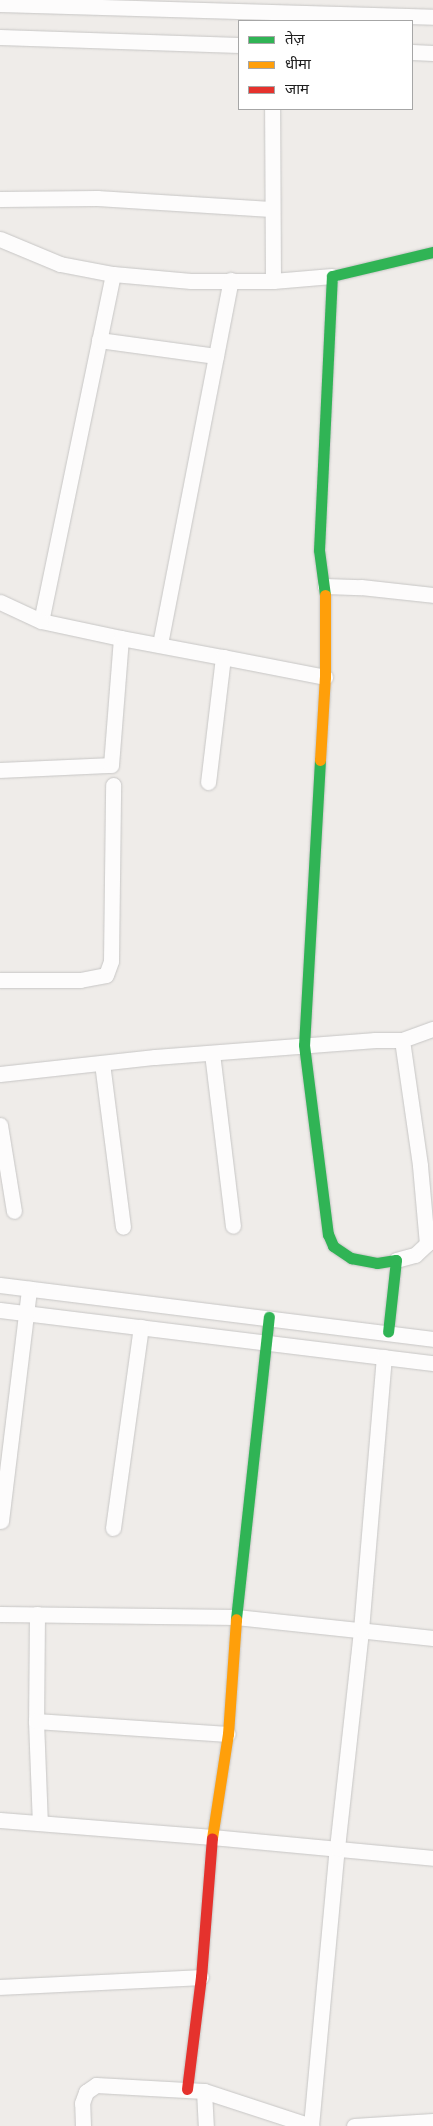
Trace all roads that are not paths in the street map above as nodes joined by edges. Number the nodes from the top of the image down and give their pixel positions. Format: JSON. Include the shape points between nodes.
{"nodes":[{"id":1,"x":64,"y":3,"type":"edge"},
{"id":2,"x":0,"y":4,"type":"edge"},
{"id":3,"x":433,"y":17,"type":"edge"},
{"id":4,"x":0,"y":37,"type":"edge"},
{"id":5,"x":238,"y":45,"type":"edge"},
{"id":6,"x":413,"y":52,"type":"edge"},
{"id":7,"x":433,"y":53,"type":"edge"},
{"id":8,"x":272,"y":110,"type":"edge"},
{"id":9,"x":0,"y":199,"type":"edge"},
{"id":10,"x":271,"y":209,"type":"junction"},
{"id":11,"x":0,"y":239,"type":"edge"},
{"id":12,"x":433,"y":252,"type":"edge"},
{"id":13,"x":113,"y":274,"type":"junction"},
{"id":14,"x":332,"y":276,"type":"junction"},
{"id":15,"x":231,"y":280,"type":"junction"},
{"id":16,"x":273,"y":281,"type":"junction"},
{"id":17,"x":99,"y":340,"type":"junction"},
{"id":18,"x":216,"y":356,"type":"junction"},
{"id":19,"x":324,"y":586,"type":"junction"},
{"id":20,"x":433,"y":595,"type":"edge"},
{"id":21,"x":0,"y":602,"type":"edge"},
{"id":22,"x":41,"y":621,"type":"junction"},
{"id":23,"x":121,"y":638,"type":"junction"},
{"id":24,"x":160,"y":644,"type":"junction"},
{"id":25,"x":223,"y":657,"type":"junction"},
{"id":26,"x":325,"y":677,"type":"junction"},
{"id":27,"x":0,"y":770,"type":"edge"},
{"id":28,"x":208,"y":782,"type":"dead end"},
{"id":29,"x":113,"y":785,"type":"dead end"},
{"id":30,"x":0,"y":980,"type":"edge"},
{"id":31,"x":433,"y":1029,"type":"edge"},
{"id":32,"x":402,"y":1040,"type":"junction"},
{"id":33,"x":304,"y":1045,"type":"junction"},
{"id":34,"x":212,"y":1053,"type":"junction"},
{"id":35,"x":102,"y":1063,"type":"junction"},
{"id":36,"x":0,"y":1074,"type":"edge"},
{"id":37,"x":0,"y":1124,"type":"edge"},
{"id":38,"x":14,"y":1211,"type":"dead end"},
{"id":39,"x":233,"y":1226,"type":"dead end"},
{"id":40,"x":123,"y":1227,"type":"dead end"},
{"id":41,"x":430,"y":1248,"type":"edge"},
{"id":42,"x":396,"y":1260,"type":"junction"},
{"id":43,"x":0,"y":1285,"type":"edge"},
{"id":44,"x":29,"y":1289,"type":"junction"},
{"id":45,"x":0,"y":1310,"type":"edge"},
{"id":46,"x":27,"y":1314,"type":"junction"},
{"id":47,"x":269,"y":1317,"type":"junction"},
{"id":48,"x":140,"y":1328,"type":"junction"},
{"id":49,"x":388,"y":1332,"type":"junction"},
{"id":50,"x":433,"y":1339,"type":"edge"},
{"id":51,"x":266,"y":1345,"type":"junction"},
{"id":52,"x":384,"y":1357,"type":"junction"},
{"id":53,"x":433,"y":1363,"type":"edge"},
{"id":54,"x":1,"y":1521,"type":"dead end"},
{"id":55,"x":113,"y":1528,"type":"dead end"},
{"id":56,"x":0,"y":1614,"type":"edge"},
{"id":57,"x":37,"y":1614,"type":"junction"},
{"id":58,"x":236,"y":1617,"type":"junction"},
{"id":59,"x":361,"y":1630,"type":"junction"},
{"id":60,"x":433,"y":1638,"type":"edge"},
{"id":61,"x":36,"y":1721,"type":"junction"},
{"id":62,"x":228,"y":1734,"type":"junction"},
{"id":63,"x":0,"y":1820,"type":"edge"},
{"id":64,"x":40,"y":1823,"type":"junction"},
{"id":65,"x":212,"y":1837,"type":"junction"},
{"id":66,"x":337,"y":1848,"type":"junction"},
{"id":67,"x":433,"y":1858,"type":"edge"},
{"id":68,"x":201,"y":1977,"type":"junction"},
{"id":69,"x":0,"y":1987,"type":"edge"},
{"id":70,"x":187,"y":2089,"type":"junction"},
{"id":71,"x":204,"y":2091,"type":"junction"},
{"id":72,"x":433,"y":2121,"type":"edge"},
{"id":73,"x":83,"y":2126,"type":"edge"},
{"id":74,"x":206,"y":2126,"type":"edge"},
{"id":75,"x":311,"y":2126,"type":"edge"},
{"id":76,"x":354,"y":2126,"type":"edge"}],
"edges":[{"from":1,"to":2,"type":"street"},
{"from":1,"to":3,"type":"street"},
{"from":4,"to":5,"type":"street"},
{"from":6,"to":7,"type":"street"},
{"from":8,"to":10,"type":"street"},
{"from":9,"to":10,"type":"street","via":[[97,198]]},
{"from":10,"to":16,"type":"street"},
{"from":11,"to":13,"type":"street","via":[[60,264]]},
{"from":12,"to":14,"type":"street"},
{"from":13,"to":15,"type":"street","via":[[191,281]]},
{"from":13,"to":17,"type":"street"},
{"from":14,"to":16,"type":"street"},
{"from":14,"to":19,"type":"street","via":[[319,550]]},
{"from":15,"to":16,"type":"street"},
{"from":15,"to":18,"type":"street"},
{"from":17,"to":18,"type":"street"},
{"from":17,"to":22,"type":"street"},
{"from":18,"to":24,"type":"street"},
{"from":19,"to":20,"type":"street"},
{"from":19,"to":26,"type":"street"},
{"from":21,"to":22,"type":"street"},
{"from":22,"to":23,"type":"street"},
{"from":23,"to":24,"type":"street"},
{"from":23,"to":27,"type":"street","via":[[111,765]]},
{"from":24,"to":25,"type":"street"},
{"from":25,"to":26,"type":"street"},
{"from":25,"to":28,"type":"street"},
{"from":26,"to":33,"type":"street"},
{"from":29,"to":30,"type":"street","via":[[111,961],[106,975],[80,980]]},
{"from":31,"to":32,"type":"street"},
{"from":32,"to":33,"type":"street"},
{"from":32,"to":41,"type":"street"},
{"from":33,"to":34,"type":"street"},
{"from":33,"to":42,"type":"street","via":[[328,1234],[333,1246],[351,1258],[377,1263]]},
{"from":34,"to":35,"type":"street"},
{"from":34,"to":39,"type":"street"},
{"from":35,"to":36,"type":"street"},
{"from":35,"to":40,"type":"street"},
{"from":37,"to":38,"type":"street"},
{"from":41,"to":42,"type":"street"},
{"from":42,"to":49,"type":"street"},
{"from":43,"to":44,"type":"street"},
{"from":44,"to":46,"type":"street"},
{"from":44,"to":47,"type":"street"},
{"from":45,"to":46,"type":"street"},
{"from":46,"to":48,"type":"street"},
{"from":46,"to":54,"type":"street"},
{"from":47,"to":49,"type":"street"},
{"from":47,"to":51,"type":"street"},
{"from":48,"to":51,"type":"street"},
{"from":48,"to":55,"type":"street"},
{"from":49,"to":50,"type":"street"},
{"from":51,"to":52,"type":"street"},
{"from":51,"to":58,"type":"street"},
{"from":52,"to":53,"type":"street"},
{"from":52,"to":59,"type":"street"},
{"from":56,"to":57,"type":"street"},
{"from":57,"to":58,"type":"street"},
{"from":57,"to":61,"type":"street"},
{"from":58,"to":59,"type":"street"},
{"from":58,"to":62,"type":"street"},
{"from":59,"to":60,"type":"street"},
{"from":59,"to":66,"type":"street"},
{"from":61,"to":62,"type":"street"},
{"from":61,"to":64,"type":"street"},
{"from":62,"to":65,"type":"street"},
{"from":63,"to":64,"type":"street"},
{"from":64,"to":65,"type":"street"},
{"from":65,"to":66,"type":"street"},
{"from":65,"to":68,"type":"street"},
{"from":66,"to":67,"type":"street"},
{"from":66,"to":75,"type":"street"},
{"from":68,"to":69,"type":"street"},
{"from":68,"to":70,"type":"street"},
{"from":70,"to":71,"type":"street"},
{"from":70,"to":73,"type":"street","via":[[96,2085],[86,2092],[82,2103]]},
{"from":71,"to":74,"type":"street"},
{"from":71,"to":75,"type":"street"},
{"from":72,"to":76,"type":"street"}]}
